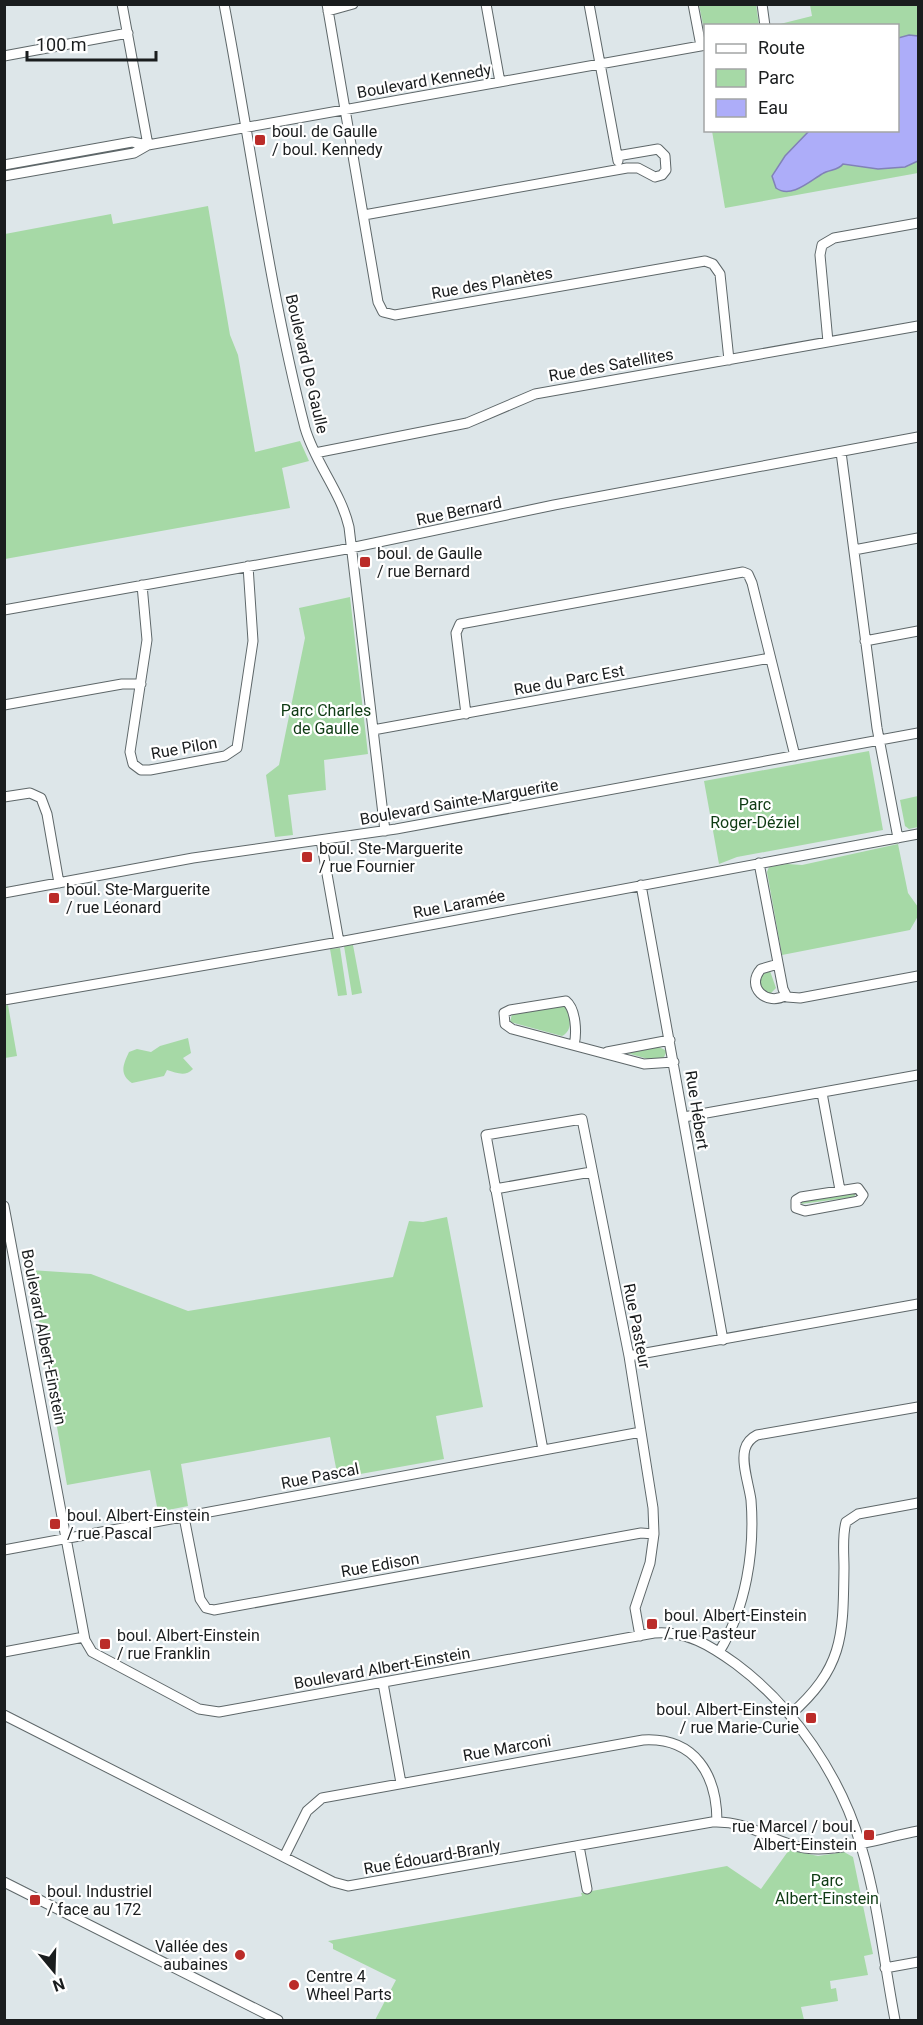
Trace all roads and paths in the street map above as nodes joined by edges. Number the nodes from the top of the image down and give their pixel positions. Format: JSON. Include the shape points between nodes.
{"nodes":[{"id":1,"x":122,"y":4,"type":"edge"},
{"id":2,"x":224,"y":4,"type":"edge"},
{"id":3,"x":353,"y":4,"type":"edge"},
{"id":4,"x":486,"y":4,"type":"edge"},
{"id":5,"x":588,"y":4,"type":"edge"},
{"id":6,"x":693,"y":4,"type":"edge"},
{"id":7,"x":762,"y":4,"type":"edge"},
{"id":8,"x":327,"y":8,"type":"edge"},
{"id":9,"x":765,"y":24,"type":"edge"},
{"id":10,"x":128,"y":33,"type":"junction"},
{"id":11,"x":703,"y":46,"type":"edge"},
{"id":12,"x":4,"y":56,"type":"edge"},
{"id":13,"x":599,"y":64,"type":"junction"},
{"id":14,"x":500,"y":82,"type":"junction"},
{"id":15,"x":346,"y":110,"type":"junction"},
{"id":16,"x":247,"y":128,"type":"junction"},
{"id":17,"x":148,"y":145,"type":"junction"},
{"id":18,"x":617,"y":156,"type":"junction"},
{"id":19,"x":4,"y":165,"type":"edge"},
{"id":20,"x":619,"y":169,"type":"junction"},
{"id":21,"x":4,"y":177,"type":"edge"},
{"id":22,"x":364,"y":215,"type":"junction"},
{"id":23,"x":918,"y":223,"type":"edge"},
{"id":24,"x":918,"y":326,"type":"edge"},
{"id":25,"x":828,"y":342,"type":"junction"},
{"id":26,"x":729,"y":360,"type":"junction"},
{"id":27,"x":918,"y":437,"type":"edge"},
{"id":28,"x":841,"y":452,"type":"junction"},
{"id":29,"x":315,"y":453,"type":"junction"},
{"id":30,"x":918,"y":538,"type":"edge"},
{"id":31,"x":352,"y":548,"type":"junction"},
{"id":32,"x":854,"y":550,"type":"junction"},
{"id":33,"x":248,"y":566,"type":"junction"},
{"id":34,"x":142,"y":585,"type":"junction"},
{"id":35,"x":4,"y":610,"type":"edge"},
{"id":36,"x":918,"y":632,"type":"edge"},
{"id":37,"x":866,"y":641,"type":"junction"},
{"id":38,"x":770,"y":658,"type":"junction"},
{"id":39,"x":141,"y":684,"type":"junction"},
{"id":40,"x":4,"y":705,"type":"edge"},
{"id":41,"x":466,"y":714,"type":"junction"},
{"id":42,"x":373,"y":730,"type":"junction"},
{"id":43,"x":918,"y":733,"type":"edge"},
{"id":44,"x":879,"y":741,"type":"junction"},
{"id":45,"x":795,"y":756,"type":"junction"},
{"id":46,"x":4,"y":797,"type":"edge"},
{"id":47,"x":385,"y":831,"type":"junction"},
{"id":48,"x":918,"y":834,"type":"edge"},
{"id":49,"x":898,"y":838,"type":"junction"},
{"id":50,"x":321,"y":840,"type":"junction"},
{"id":51,"x":759,"y":863,"type":"junction"},
{"id":52,"x":59,"y":883,"type":"junction"},
{"id":53,"x":641,"y":885,"type":"junction"},
{"id":54,"x":4,"y":893,"type":"edge"},
{"id":55,"x":339,"y":942,"type":"junction"},
{"id":56,"x":778,"y":964,"type":"junction"},
{"id":57,"x":918,"y":976,"type":"edge"},
{"id":58,"x":786,"y":995,"type":"junction"},
{"id":59,"x":4,"y":1000,"type":"edge"},
{"id":60,"x":670,"y":1040,"type":"junction"},
{"id":61,"x":574,"y":1045,"type":"junction"},
{"id":62,"x":603,"y":1052,"type":"junction"},
{"id":63,"x":674,"y":1062,"type":"junction"},
{"id":64,"x":918,"y":1075,"type":"edge"},
{"id":65,"x":822,"y":1093,"type":"junction"},
{"id":66,"x":684,"y":1117,"type":"junction"},
{"id":67,"x":591,"y":1172,"type":"junction"},
{"id":68,"x":495,"y":1189,"type":"junction"},
{"id":69,"x":840,"y":1190,"type":"junction"},
{"id":70,"x":4,"y":1206,"type":"edge"},
{"id":71,"x":918,"y":1304,"type":"edge"},
{"id":72,"x":723,"y":1340,"type":"junction"},
{"id":73,"x":629,"y":1356,"type":"junction"},
{"id":74,"x":918,"y":1407,"type":"edge"},
{"id":75,"x":641,"y":1432,"type":"junction"},
{"id":76,"x":543,"y":1450,"type":"junction"},
{"id":77,"x":918,"y":1503,"type":"edge"},
{"id":78,"x":184,"y":1517,"type":"junction"},
{"id":79,"x":654,"y":1534,"type":"junction"},
{"id":80,"x":66,"y":1538,"type":"junction"},
{"id":81,"x":4,"y":1550,"type":"edge"},
{"id":82,"x":640,"y":1636,"type":"junction"},
{"id":83,"x":84,"y":1637,"type":"junction"},
{"id":84,"x":4,"y":1652,"type":"edge"},
{"id":85,"x":719,"y":1652,"type":"junction"},
{"id":86,"x":383,"y":1683,"type":"junction"},
{"id":87,"x":4,"y":1715,"type":"edge"},
{"id":88,"x":790,"y":1715,"type":"junction"},
{"id":89,"x":401,"y":1783,"type":"junction"},
{"id":90,"x":717,"y":1822,"type":"junction"},
{"id":91,"x":918,"y":1831,"type":"edge"},
{"id":92,"x":860,"y":1842,"type":"junction"},
{"id":93,"x":579,"y":1846,"type":"junction"},
{"id":94,"x":284,"y":1857,"type":"junction"},
{"id":95,"x":4,"y":1882,"type":"edge"},
{"id":96,"x":587,"y":1889,"type":"dead end"},
{"id":97,"x":918,"y":1962,"type":"edge"},
{"id":98,"x":885,"y":1968,"type":"junction"},
{"id":99,"x":278,"y":2020,"type":"edge"},
{"id":100,"x":895,"y":2020,"type":"edge"}],
"edges":[{"from":1,"to":10,"type":"street"},
{"from":2,"to":16,"type":"street","name":"Boulevard De Gaulle"},
{"from":3,"to":8,"type":"street"},
{"from":4,"to":14,"type":"street"},
{"from":5,"to":13,"type":"street"},
{"from":6,"to":11,"type":"street"},
{"from":7,"to":9,"type":"street"},
{"from":8,"to":15,"type":"street","name":"Rue des Planètes"},
{"from":10,"to":12,"type":"street"},
{"from":10,"to":17,"type":"street"},
{"from":11,"to":13,"type":"street","name":"Boulevard Kennedy"},
{"from":13,"to":14,"type":"street","name":"Boulevard Kennedy"},
{"from":13,"to":18,"type":"street"},
{"from":14,"to":15,"type":"street","name":"Boulevard Kennedy"},
{"from":15,"to":16,"type":"street","name":"Boulevard Kennedy"},
{"from":15,"to":22,"type":"street","name":"Rue des Planètes"},
{"from":16,"to":17,"type":"street","name":"Boulevard Kennedy"},
{"from":16,"to":29,"type":"street","name":"Boulevard De Gaulle","via":[[278,303]]},
{"from":17,"to":19,"type":"street","name":"Boulevard Kennedy","via":[[132,142]]},
{"from":17,"to":21,"type":"street","name":"Boulevard Kennedy","via":[[134,153]]},
{"from":18,"to":20,"type":"street"},
{"from":18,"to":20,"type":"street","via":[[658,149],[667,161],[665,173],[658,177],[635,168]]},
{"from":20,"to":22,"type":"street"},
{"from":22,"to":26,"type":"street","name":"Rue des Planètes","via":[[379,306],[386,314],[705,261],[720,274]]},
{"from":23,"to":25,"type":"street","via":[[834,238],[822,245]]},
{"from":24,"to":25,"type":"street","name":"Rue des Satellites"},
{"from":25,"to":26,"type":"street","name":"Rue des Satellites"},
{"from":26,"to":29,"type":"street","name":"Rue des Satellites","via":[[535,394],[467,423]]},
{"from":27,"to":28,"type":"street","name":"Rue Bernard"},
{"from":28,"to":31,"type":"street","name":"Rue Bernard","via":[[543,507]]},
{"from":28,"to":32,"type":"street"},
{"from":29,"to":31,"type":"street","name":"Boulevard De Gaulle","via":[[346,514]]},
{"from":30,"to":32,"type":"street"},
{"from":31,"to":33,"type":"street","name":"Rue Bernard"},
{"from":31,"to":42,"type":"street","name":"Boulevard De Gaulle"},
{"from":32,"to":37,"type":"street"},
{"from":33,"to":34,"type":"street","name":"Rue Bernard"},
{"from":33,"to":39,"type":"street","name":"Rue Pilon","via":[[253,641],[235,751],[150,770],[137,768],[131,761],[130,747]]},
{"from":34,"to":35,"type":"street","name":"Rue Bernard"},
{"from":34,"to":39,"type":"street","name":"Rue Pilon","via":[[147,631]]},
{"from":36,"to":37,"type":"street"},
{"from":37,"to":44,"type":"street"},
{"from":38,"to":41,"type":"street","name":"Rue du Parc Est"},
{"from":38,"to":41,"type":"street","via":[[752,583],[746,573],[740,572],[459,624],[456,633]]},
{"from":38,"to":45,"type":"street"},
{"from":39,"to":40,"type":"street"},
{"from":41,"to":42,"type":"street","name":"Rue du Parc Est"},
{"from":42,"to":47,"type":"street","name":"Boulevard De Gaulle"},
{"from":43,"to":44,"type":"street","name":"Boulevard Sainte-Marguerite"},
{"from":44,"to":45,"type":"street","name":"Boulevard Sainte-Marguerite"},
{"from":44,"to":49,"type":"street"},
{"from":45,"to":47,"type":"street","name":"Boulevard Sainte-Marguerite"},
{"from":46,"to":52,"type":"street","via":[[30,793],[41,798]]},
{"from":47,"to":50,"type":"street","name":"Boulevard Sainte-Marguerite"},
{"from":48,"to":49,"type":"street","name":"Rue Laramée"},
{"from":49,"to":51,"type":"street","name":"Rue Laramée"},
{"from":50,"to":52,"type":"street","name":"Boulevard Sainte-Marguerite"},
{"from":50,"to":55,"type":"street"},
{"from":51,"to":53,"type":"street","name":"Rue Laramée"},
{"from":51,"to":56,"type":"street"},
{"from":52,"to":54,"type":"street","name":"Boulevard Sainte-Marguerite"},
{"from":53,"to":55,"type":"street","name":"Rue Laramée"},
{"from":53,"to":60,"type":"street","name":"Rue Hébert"},
{"from":55,"to":59,"type":"street","name":"Rue Laramée"},
{"from":56,"to":58,"type":"street"},
{"from":56,"to":58,"type":"street","via":[[761,969],[756,988],[772,999]]},
{"from":57,"to":58,"type":"street","via":[[800,998]]},
{"from":60,"to":62,"type":"street"},
{"from":60,"to":63,"type":"street","name":"Rue Hébert"},
{"from":61,"to":61,"type":"street","via":[[576,1031],[571,1006],[566,1001],[504,1013],[508,1027]]},
{"from":61,"to":62,"type":"street"},
{"from":62,"to":63,"type":"street","via":[[649,1065]]},
{"from":63,"to":66,"type":"street","name":"Rue Hébert"},
{"from":64,"to":65,"type":"street"},
{"from":65,"to":66,"type":"street"},
{"from":65,"to":69,"type":"street"},
{"from":66,"to":72,"type":"street","name":"Rue Hébert"},
{"from":67,"to":68,"type":"street"},
{"from":67,"to":68,"type":"street","name":"Rue Pasteur","via":[[582,1119],[486,1135]]},
{"from":67,"to":73,"type":"street","name":"Rue Pasteur"},
{"from":68,"to":76,"type":"street"},
{"from":69,"to":69,"type":"street","via":[[858,1188],[862,1198],[805,1211],[796,1208],[796,1200],[801,1197]]},
{"from":70,"to":80,"type":"street","name":"Boulevard Albert-Einstein"},
{"from":71,"to":72,"type":"street"},
{"from":72,"to":73,"type":"street"},
{"from":73,"to":75,"type":"street","name":"Rue Pasteur"},
{"from":74,"to":85,"type":"street","via":[[757,1435],[749,1441],[744,1450],[751,1510],[748,1568],[735,1620]]},
{"from":75,"to":76,"type":"street","name":"Rue Pascal"},
{"from":75,"to":79,"type":"street","name":"Rue Pasteur"},
{"from":76,"to":78,"type":"street","name":"Rue Pascal"},
{"from":77,"to":88,"type":"street","via":[[858,1514],[846,1522],[843,1615],[837,1650],[820,1686]]},
{"from":78,"to":79,"type":"street","name":"Rue Edison","via":[[200,1599],[206,1608],[214,1610],[640,1533]]},
{"from":78,"to":80,"type":"street","name":"Rue Pascal"},
{"from":79,"to":82,"type":"street","name":"Rue Pasteur","via":[[649,1569],[635,1608]]},
{"from":80,"to":81,"type":"street","name":"Rue Pascal"},
{"from":80,"to":83,"type":"street","name":"Boulevard Albert-Einstein"},
{"from":82,"to":85,"type":"street","name":"Boulevard Albert-Einstein","via":[[681,1634]]},
{"from":82,"to":86,"type":"street","name":"Boulevard Albert-Einstein"},
{"from":83,"to":84,"type":"street"},
{"from":83,"to":86,"type":"street","name":"Boulevard Albert-Einstein","via":[[88,1647],[102,1659],[208,1712]]},
{"from":85,"to":88,"type":"street","name":"Boulevard Albert-Einstein","via":[[756,1680]]},
{"from":86,"to":89,"type":"street"},
{"from":87,"to":94,"type":"street","name":"Rue Édouard-Branly"},
{"from":88,"to":92,"type":"street","name":"Boulevard Albert-Einstein","via":[[830,1775]]},
{"from":89,"to":90,"type":"street","name":"Rue Marconi","via":[[635,1740],[656,1740],[682,1748],[707,1772],[716,1796]]},
{"from":89,"to":94,"type":"street","name":"Rue Marconi","via":[[316,1801]]},
{"from":90,"to":92,"type":"street","name":"Rue Édouard-Branly","via":[[753,1828],[807,1849]]},
{"from":90,"to":93,"type":"street","name":"Rue Édouard-Branly"},
{"from":91,"to":92,"type":"street","name":"Rue Édouard-Branly"},
{"from":92,"to":98,"type":"street","name":"Boulevard Albert-Einstein"},
{"from":93,"to":94,"type":"street","name":"Rue Édouard-Branly","via":[[352,1887],[333,1882]]},
{"from":93,"to":96,"type":"street"},
{"from":95,"to":99,"type":"street"},
{"from":97,"to":98,"type":"street"},
{"from":98,"to":100,"type":"street","name":"Boulevard Albert-Einstein"}]}
